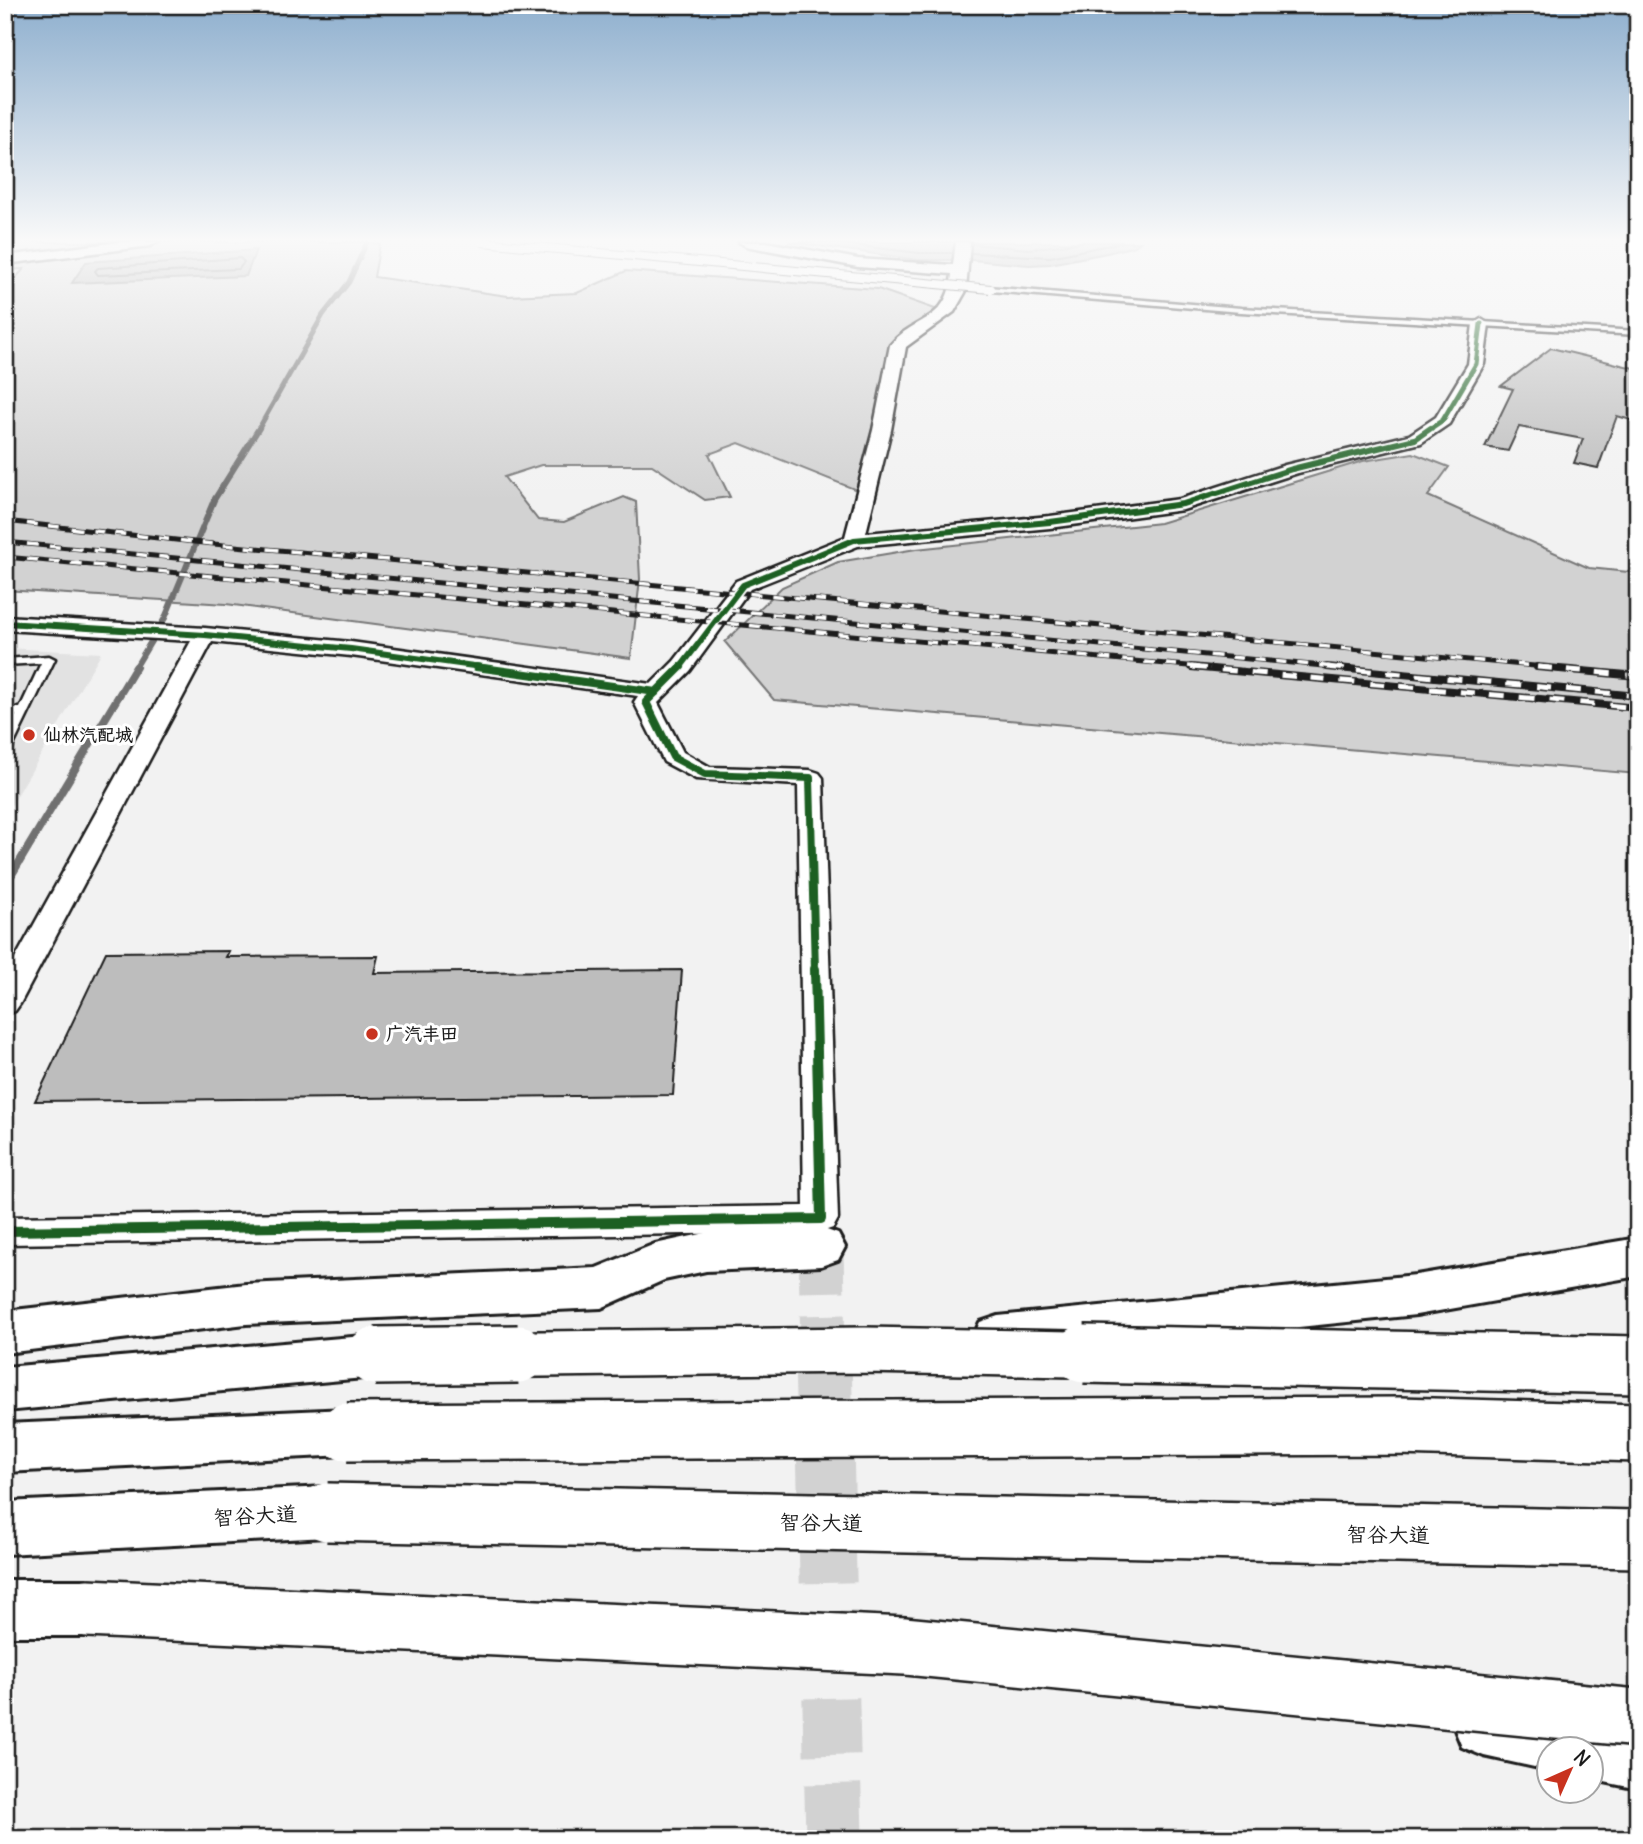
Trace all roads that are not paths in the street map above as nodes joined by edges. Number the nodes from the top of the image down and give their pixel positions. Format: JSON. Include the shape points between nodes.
{"nodes":[{"id":1,"x":923,"y":328,"type":"edge"},
{"id":2,"x":1481,"y":328,"type":"edge"},
{"id":3,"x":1552,"y":328,"type":"edge"},
{"id":4,"x":1638,"y":333,"type":"edge"},
{"id":5,"x":854,"y":540,"type":"junction"},
{"id":6,"x":5,"y":623,"type":"edge"},
{"id":7,"x":205,"y":635,"type":"junction"},
{"id":8,"x":5,"y":662,"type":"edge"},
{"id":9,"x":656,"y":692,"type":"junction"},
{"id":10,"x":24,"y":711,"type":"junction"},
{"id":11,"x":5,"y":712,"type":"edge"},
{"id":12,"x":5,"y":750,"type":"edge"},
{"id":13,"x":5,"y":1004,"type":"edge"},
{"id":14,"x":5,"y":1231,"type":"edge"},
{"id":15,"x":821,"y":1233,"type":"junction"},
{"id":16,"x":1638,"y":1256,"type":"edge"},
{"id":17,"x":5,"y":1332,"type":"edge"},
{"id":18,"x":865,"y":1350,"type":"junction"},
{"id":19,"x":1638,"y":1365,"type":"edge"},
{"id":20,"x":5,"y":1388,"type":"edge"},
{"id":21,"x":1638,"y":1433,"type":"edge"},
{"id":22,"x":5,"y":1448,"type":"edge"},
{"id":23,"x":5,"y":1528,"type":"edge"},
{"id":24,"x":1638,"y":1539,"type":"edge"},
{"id":25,"x":5,"y":1608,"type":"edge"},
{"id":26,"x":1300,"y":1686,"type":"junction"},
{"id":27,"x":1638,"y":1718,"type":"edge"},
{"id":28,"x":1638,"y":1758,"type":"edge"}],
"edges":[{"from":1,"to":5,"type":"street","via":[[898,345]]},
{"from":2,"to":5,"type":"street","via":[[1476,364],[1443,420],[1415,439],[1293,468],[1183,504]]},
{"from":3,"to":4,"type":"lane"},
{"from":5,"to":9,"type":"street","via":[[743,585],[682,666]]},
{"from":6,"to":7,"type":"street"},
{"from":7,"to":9,"type":"street","via":[[351,649]]},
{"from":7,"to":13,"type":"street"},
{"from":8,"to":10,"type":"lane","via":[[49,659]]},
{"from":9,"to":15,"type":"street","via":[[646,702],[673,757],[705,774],[810,778]]},
{"from":10,"to":11,"type":"lane"},
{"from":10,"to":12,"type":"lane"},
{"from":14,"to":15,"type":"street"},
{"from":15,"to":17,"type":"main road","via":[[654,1263],[601,1288],[246,1304]]},
{"from":16,"to":18,"type":"main road","bridge":true,"via":[[1416,1295]]},
{"from":18,"to":19,"type":"main road","bridge":true},
{"from":18,"to":20,"type":"main road","bridge":true,"via":[[375,1356]]},
{"from":21,"to":22,"type":"main road","bridge":true,"via":[[1399,1426],[347,1432]]},
{"from":23,"to":24,"type":"main road","name":"智谷大道","bridge":true,"via":[[327,1512]]},
{"from":25,"to":26,"type":"main road","bridge":true,"via":[[905,1646]]},
{"from":26,"to":27,"type":"main road","bridge":true},
{"from":26,"to":28,"type":"main road","bridge":true}]}
